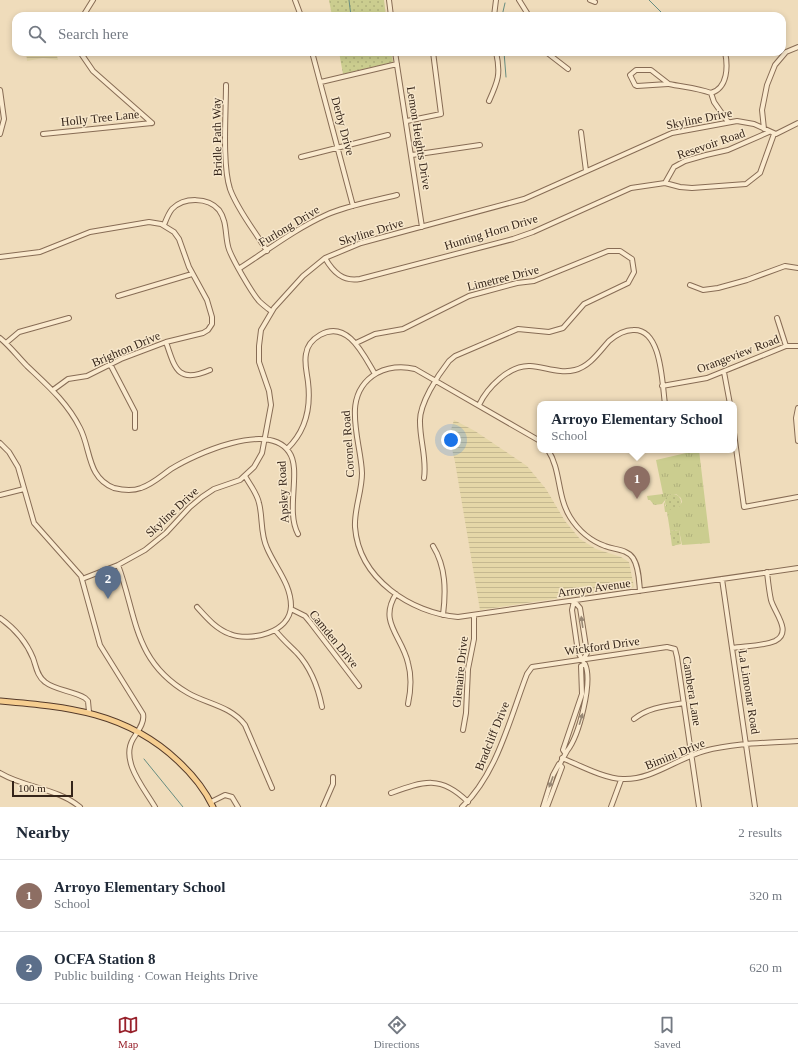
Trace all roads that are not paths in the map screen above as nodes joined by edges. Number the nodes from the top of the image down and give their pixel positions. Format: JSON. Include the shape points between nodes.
{"nodes":[{"id":1,"x":93,"y":0,"type":"edge"},
{"id":2,"x":295,"y":0,"type":"edge"},
{"id":3,"x":388,"y":0,"type":"edge"},
{"id":4,"x":496,"y":0,"type":"edge"},
{"id":5,"x":519,"y":0,"type":"edge"},
{"id":6,"x":590,"y":0,"type":"edge"},
{"id":7,"x":595,"y":2,"type":"dead end"},
{"id":8,"x":86,"y":12,"type":"edge"},
{"id":9,"x":300,"y":12,"type":"edge"},
{"id":10,"x":390,"y":12,"type":"edge"},
{"id":11,"x":494,"y":12,"type":"edge"},
{"id":12,"x":526,"y":12,"type":"edge"},
{"id":13,"x":798,"y":47,"type":"edge"},
{"id":14,"x":786,"y":52,"type":"edge"},
{"id":15,"x":83,"y":56,"type":"edge"},
{"id":16,"x":313,"y":56,"type":"edge"},
{"id":17,"x":396,"y":56,"type":"edge"},
{"id":18,"x":434,"y":56,"type":"edge"},
{"id":19,"x":497,"y":56,"type":"edge"},
{"id":20,"x":551,"y":56,"type":"edge"},
{"id":21,"x":726,"y":56,"type":"edge"},
{"id":22,"x":783,"y":56,"type":"edge"},
{"id":23,"x":397,"y":64,"type":"junction"},
{"id":24,"x":568,"y":69,"type":"dead end"},
{"id":25,"x":321,"y":82,"type":"junction"},
{"id":26,"x":669,"y":84,"type":"junction"},
{"id":27,"x":226,"y":85,"type":"dead end"},
{"id":28,"x":0,"y":90,"type":"edge"},
{"id":29,"x":710,"y":93,"type":"junction"},
{"id":30,"x":490,"y":101,"type":"dead end"},
{"id":31,"x":407,"y":121,"type":"junction"},
{"id":32,"x":728,"y":122,"type":"junction"},
{"id":33,"x":798,"y":123,"type":"edge"},
{"id":34,"x":764,"y":129,"type":"junction"},
{"id":35,"x":581,"y":132,"type":"dead end"},
{"id":36,"x":769,"y":132,"type":"junction"},
{"id":37,"x":0,"y":134,"type":"edge"},
{"id":38,"x":43,"y":134,"type":"dead end"},
{"id":39,"x":774,"y":134,"type":"junction"},
{"id":40,"x":388,"y":135,"type":"dead end"},
{"id":41,"x":480,"y":145,"type":"dead end"},
{"id":42,"x":338,"y":148,"type":"junction"},
{"id":43,"x":412,"y":155,"type":"junction"},
{"id":44,"x":301,"y":157,"type":"dead end"},
{"id":45,"x":586,"y":171,"type":"junction"},
{"id":46,"x":665,"y":183,"type":"junction"},
{"id":47,"x":397,"y":195,"type":"dead end"},
{"id":48,"x":353,"y":206,"type":"junction"},
{"id":49,"x":164,"y":225,"type":"junction"},
{"id":50,"x":422,"y":227,"type":"junction"},
{"id":51,"x":267,"y":250,"type":"junction"},
{"id":52,"x":0,"y":257,"type":"edge"},
{"id":53,"x":325,"y":258,"type":"junction"},
{"id":54,"x":240,"y":268,"type":"junction"},
{"id":55,"x":798,"y":268,"type":"edge"},
{"id":56,"x":192,"y":274,"type":"junction"},
{"id":57,"x":690,"y":285,"type":"dead end"},
{"id":58,"x":118,"y":296,"type":"dead end"},
{"id":59,"x":271,"y":311,"type":"junction"},
{"id":60,"x":69,"y":318,"type":"dead end"},
{"id":61,"x":777,"y":318,"type":"dead end"},
{"id":62,"x":0,"y":338,"type":"edge"},
{"id":63,"x":166,"y":342,"type":"junction"},
{"id":64,"x":6,"y":343,"type":"junction"},
{"id":65,"x":356,"y":343,"type":"junction"},
{"id":66,"x":786,"y":346,"type":"junction"},
{"id":67,"x":798,"y":346,"type":"edge"},
{"id":68,"x":110,"y":364,"type":"junction"},
{"id":69,"x":210,"y":370,"type":"dead end"},
{"id":70,"x":724,"y":372,"type":"junction"},
{"id":71,"x":376,"y":374,"type":"junction"},
{"id":72,"x":436,"y":381,"type":"junction"},
{"id":73,"x":662,"y":386,"type":"junction"},
{"id":74,"x":53,"y":390,"type":"junction"},
{"id":75,"x":664,"y":401,"type":"edge"},
{"id":76,"x":729,"y":401,"type":"edge"},
{"id":77,"x":479,"y":405,"type":"junction"},
{"id":78,"x":798,"y":408,"type":"edge"},
{"id":79,"x":135,"y":428,"type":"dead end"},
{"id":80,"x":537,"y":439,"type":"edge"},
{"id":81,"x":265,"y":440,"type":"junction"},
{"id":82,"x":798,"y":441,"type":"edge"},
{"id":83,"x":0,"y":443,"type":"edge"},
{"id":84,"x":287,"y":449,"type":"junction"},
{"id":85,"x":550,"y":453,"type":"edge"},
{"id":86,"x":737,"y":453,"type":"edge"},
{"id":87,"x":245,"y":476,"type":"junction"},
{"id":88,"x":424,"y":478,"type":"dead end"},
{"id":89,"x":24,"y":489,"type":"junction"},
{"id":90,"x":0,"y":495,"type":"edge"},
{"id":91,"x":798,"y":497,"type":"edge"},
{"id":92,"x":298,"y":534,"type":"dead end"},
{"id":93,"x":433,"y":546,"type":"dead end"},
{"id":94,"x":118,"y":565,"type":"junction"},
{"id":95,"x":798,"y":568,"type":"edge"},
{"id":96,"x":767,"y":572,"type":"junction"},
{"id":97,"x":82,"y":579,"type":"junction"},
{"id":98,"x":722,"y":579,"type":"junction"},
{"id":99,"x":640,"y":591,"type":"junction"},
{"id":100,"x":396,"y":594,"type":"junction"},
{"id":101,"x":574,"y":601,"type":"junction"},
{"id":102,"x":197,"y":607,"type":"dead end"},
{"id":103,"x":291,"y":609,"type":"junction"},
{"id":104,"x":443,"y":615,"type":"junction"},
{"id":105,"x":474,"y":615,"type":"junction"},
{"id":106,"x":0,"y":618,"type":"edge"},
{"id":107,"x":275,"y":630,"type":"junction"},
{"id":108,"x":732,"y":648,"type":"junction"},
{"id":109,"x":675,"y":649,"type":"joint"},
{"id":110,"x":583,"y":662,"type":"junction"},
{"id":111,"x":532,"y":667,"type":"joint"},
{"id":112,"x":359,"y":686,"type":"dead end"},
{"id":113,"x":0,"y":701,"type":"edge"},
{"id":114,"x":684,"y":703,"type":"junction"},
{"id":115,"x":408,"y":704,"type":"dead end"},
{"id":116,"x":322,"y":706,"type":"dead end"},
{"id":117,"x":89,"y":712,"type":"junction"},
{"id":118,"x":634,"y":719,"type":"dead end"},
{"id":119,"x":462,"y":730,"type":"dead end"},
{"id":120,"x":138,"y":731,"type":"junction"},
{"id":121,"x":798,"y":741,"type":"edge"},
{"id":122,"x":746,"y":744,"type":"junction"},
{"id":123,"x":692,"y":755,"type":"junction"},
{"id":124,"x":562,"y":758,"type":"junction"},
{"id":125,"x":560,"y":764,"type":"junction"},
{"id":126,"x":0,"y":773,"type":"edge"},
{"id":127,"x":333,"y":777,"type":"dead end"},
{"id":128,"x":621,"y":780,"type":"junction"},
{"id":129,"x":272,"y":788,"type":"dead end"},
{"id":130,"x":391,"y":793,"type":"dead end"},
{"id":131,"x":468,"y":802,"type":"junction"},
{"id":132,"x":212,"y":805,"type":"edge"},
{"id":133,"x":80,"y":807,"type":"edge"},
{"id":134,"x":155,"y":807,"type":"edge"},
{"id":135,"x":238,"y":807,"type":"edge"},
{"id":136,"x":323,"y":807,"type":"edge"},
{"id":137,"x":462,"y":807,"type":"edge"},
{"id":138,"x":543,"y":807,"type":"edge"},
{"id":139,"x":547,"y":807,"type":"edge"},
{"id":140,"x":611,"y":807,"type":"edge"},
{"id":141,"x":699,"y":807,"type":"edge"},
{"id":142,"x":755,"y":807,"type":"edge"}],
"edges":[{"from":1,"to":8,"type":"street"},
{"from":2,"to":9,"type":"street"},
{"from":3,"to":10,"type":"street"},
{"from":4,"to":11,"type":"street"},
{"from":5,"to":12,"type":"street"},
{"from":6,"to":7,"type":"street"},
{"from":13,"to":14,"type":"street"},
{"from":15,"to":38,"type":"street","name":"Holly Tree Lane","via":[[93,71],[152,123]]},
{"from":16,"to":25,"type":"street","name":"Derby Drive"},
{"from":17,"to":23,"type":"street","name":"Lemon Heights Drive"},
{"from":18,"to":31,"type":"street","via":[[441,114]]},
{"from":19,"to":30,"type":"street","via":[[500,75]]},
{"from":20,"to":24,"type":"street"},
{"from":21,"to":29,"type":"street","via":[[726,76],[720,86]]},
{"from":22,"to":34,"type":"street","via":[[775,65],[767,85],[762,110]]},
{"from":23,"to":25,"type":"street"},
{"from":23,"to":31,"type":"street","name":"Lemon Heights Drive"},
{"from":25,"to":42,"type":"street","name":"Derby Drive"},
{"from":26,"to":26,"type":"street","via":[[651,70],[636,70],[630,75],[637,86]]},
{"from":26,"to":29,"type":"street"},
{"from":27,"to":51,"type":"street","name":"Bridle Path Way","via":[[228,182],[236,202]]},
{"from":28,"to":37,"type":"street","via":[[4,119]]},
{"from":29,"to":32,"type":"street"},
{"from":31,"to":43,"type":"street","name":"Lemon Heights Drive"},
{"from":32,"to":34,"type":"street","name":"Skyline Drive","via":[[744,122]]},
{"from":32,"to":45,"type":"street","name":"Skyline Drive","via":[[666,135]]},
{"from":33,"to":39,"type":"street"},
{"from":34,"to":36,"type":"street","name":"Skyline Drive"},
{"from":35,"to":45,"type":"street"},
{"from":36,"to":39,"type":"street","name":"Skyline Drive"},
{"from":36,"to":46,"type":"street","name":"Resevoir Road","via":[[728,150],[685,161],[674,167]]},
{"from":39,"to":46,"type":"street","via":[[760,173],[746,184],[680,188]]},
{"from":40,"to":42,"type":"street"},
{"from":41,"to":43,"type":"street"},
{"from":42,"to":44,"type":"street"},
{"from":42,"to":48,"type":"street","name":"Derby Drive"},
{"from":43,"to":50,"type":"street","name":"Lemon Heights Drive"},
{"from":45,"to":50,"type":"street","name":"Skyline Drive","via":[[516,202]]},
{"from":46,"to":53,"type":"street","name":"Hunting Horn Drive","via":[[631,188],[512,239],[360,279],[352,280],[340,276],[332,270]]},
{"from":47,"to":48,"type":"street","name":"Furlong Drive"},
{"from":48,"to":51,"type":"street","name":"Furlong Drive","via":[[303,227]]},
{"from":49,"to":52,"type":"street","via":[[149,222],[90,232],[40,252]]},
{"from":49,"to":54,"type":"street","via":[[169,214],[182,203],[201,200],[213,205],[224,221],[228,247]]},
{"from":49,"to":56,"type":"street","via":[[179,239]]},
{"from":50,"to":53,"type":"street","name":"Skyline Drive","via":[[352,246]]},
{"from":51,"to":54,"type":"street","name":"Furlong Drive"},
{"from":53,"to":59,"type":"street","name":"Skyline Drive","via":[[303,276]]},
{"from":54,"to":59,"type":"street","via":[[255,296]]},
{"from":55,"to":57,"type":"street","via":[[785,266],[747,280],[703,290]]},
{"from":56,"to":58,"type":"street"},
{"from":56,"to":63,"type":"street","name":"Brighton Drive","via":[[210,308],[212,324],[203,333]]},
{"from":59,"to":81,"type":"street","name":"Skyline Drive","via":[[261,330],[259,346],[259,362],[271,399]]},
{"from":60,"to":64,"type":"street","via":[[19,332]]},
{"from":61,"to":66,"type":"street"},
{"from":62,"to":64,"type":"street"},
{"from":63,"to":68,"type":"street","name":"Brighton Drive"},
{"from":63,"to":69,"type":"street","via":[[174,366],[182,374],[194,377]]},
{"from":64,"to":74,"type":"street"},
{"from":65,"to":71,"type":"street"},
{"from":65,"to":72,"type":"street","name":"Limetree Drive","via":[[375,334],[403,329],[469,296],[534,281],[608,251],[624,252],[632,259],[634,272],[628,283],[584,304],[563,328],[549,332],[518,329],[498,337],[455,356]]},
{"from":65,"to":84,"type":"street","via":[[344,333],[333,332],[318,337],[308,347],[305,358],[308,390],[306,417],[299,436]]},
{"from":66,"to":67,"type":"street","name":"Orangeview Road"},
{"from":66,"to":70,"type":"street","name":"Orangeview Road"},
{"from":68,"to":74,"type":"street","name":"Brighton Drive","via":[[87,376],[68,380]]},
{"from":68,"to":79,"type":"street","via":[[135,412]]},
{"from":70,"to":73,"type":"street","name":"Orangeview Road","via":[[700,380]]},
{"from":70,"to":76,"type":"street"},
{"from":71,"to":72,"type":"street","name":"Coronel Road","via":[[396,367],[409,368]]},
{"from":71,"to":100,"type":"street","name":"Coronel Road","via":[[363,386],[354,409],[362,476],[355,526],[360,550],[370,569]]},
{"from":72,"to":77,"type":"street","name":"Coronel Road"},
{"from":72,"to":88,"type":"street","via":[[420,413],[426,468]]},
{"from":73,"to":75,"type":"street"},
{"from":73,"to":77,"type":"street","via":[[657,350],[653,341],[641,331],[628,330],[614,337],[592,360],[578,369],[564,371],[529,366],[516,368],[488,390]]},
{"from":74,"to":81,"type":"street","via":[[80,427],[96,474],[107,484],[121,489],[144,487],[184,462],[231,444],[248,439]]},
{"from":77,"to":80,"type":"street","name":"Coronel Road"},
{"from":78,"to":82,"type":"street"},
{"from":81,"to":84,"type":"street","name":"Apsley Road"},
{"from":81,"to":87,"type":"street","name":"Skyline Drive","via":[[257,462]]},
{"from":83,"to":89,"type":"street","via":[[14,459]]},
{"from":84,"to":92,"type":"street","name":"Apsley Road","via":[[293,461],[292,515]]},
{"from":85,"to":99,"type":"street","via":[[554,461],[562,503],[570,518],[581,531],[597,542],[623,550],[630,555],[636,563]]},
{"from":86,"to":91,"type":"street","via":[[744,507]]},
{"from":87,"to":94,"type":"street","name":"Skyline Drive","via":[[202,497],[159,539]]},
{"from":87,"to":103,"type":"street","via":[[258,499],[263,539],[289,590]]},
{"from":89,"to":90,"type":"street"},
{"from":89,"to":97,"type":"street","via":[[34,523],[74,566]]},
{"from":93,"to":104,"type":"street","via":[[441,562],[444,583]]},
{"from":94,"to":97,"type":"street","name":"Skyline Drive"},
{"from":94,"to":129,"type":"street","via":[[138,636],[153,662],[185,691],[200,700],[226,709],[240,719],[245,725]]},
{"from":95,"to":96,"type":"street","name":"Arroyo Avenue"},
{"from":96,"to":98,"type":"street","name":"Arroyo Avenue"},
{"from":96,"to":108,"type":"street","via":[[771,599],[781,620],[782,634],[774,642]]},
{"from":97,"to":120,"type":"street","via":[[100,645],[143,714],[143,722]]},
{"from":98,"to":99,"type":"street","name":"Arroyo Avenue"},
{"from":98,"to":108,"type":"street","name":"La Limonar Road"},
{"from":99,"to":101,"type":"street","name":"Arroyo Avenue"},
{"from":100,"to":104,"type":"street","name":"Arroyo Avenue","via":[[418,608]]},
{"from":100,"to":115,"type":"street","via":[[388,615],[408,663],[411,689]]},
{"from":101,"to":105,"type":"street","name":"Arroyo Avenue"},
{"from":101,"to":110,"type":"street","via":[[572,610],[578,652]]},
{"from":110,"to":101,"type":"street","one_way":true,"via":[[587,652],[580,608]]},
{"from":102,"to":107,"type":"street","via":[[229,634],[252,636],[268,634]]},
{"from":103,"to":107,"type":"street"},
{"from":103,"to":112,"type":"street","name":"Camden Drive","via":[[305,616]]},
{"from":104,"to":105,"type":"street","name":"Arroyo Avenue"},
{"from":105,"to":119,"type":"street","name":"Glenaire Drive","via":[[474,639],[468,669],[466,712]]},
{"from":106,"to":117,"type":"street","via":[[21,638],[32,656],[39,676],[46,683],[85,698],[88,701]]},
{"from":107,"to":116,"type":"street","via":[[284,642],[296,651],[309,670]]},
{"from":108,"to":122,"type":"street","name":"La Limonar Road"},
{"from":109,"to":110,"type":"street","name":"Wickford Drive","via":[[667,647]]},
{"from":109,"to":114,"type":"street","name":"Cambera Lane"},
{"from":110,"to":111,"type":"street","name":"Wickford Drive"},
{"from":110,"to":124,"type":"street","via":[[588,680],[587,697],[579,725],[567,753]]},
{"from":111,"to":131,"type":"street","name":"Bradcliff Drive","via":[[488,774]]},
{"from":113,"to":117,"type":"main road"},
{"from":114,"to":118,"type":"street","via":[[656,707]]},
{"from":114,"to":123,"type":"street","name":"Cambera Lane"},
{"from":117,"to":120,"type":"main road"},
{"from":120,"to":132,"type":"main road","via":[[160,745],[187,770]]},
{"from":120,"to":134,"type":"street","via":[[130,746],[129,758]]},
{"from":121,"to":122,"type":"street","name":"Bimini Drive"},
{"from":122,"to":123,"type":"street","name":"Bimini Drive"},
{"from":122,"to":142,"type":"street","name":"La Limonar Road"},
{"from":123,"to":128,"type":"street","name":"Bimini Drive","via":[[645,776]]},
{"from":123,"to":141,"type":"street","name":"Cambera Lane"},
{"from":124,"to":125,"type":"street"},
{"from":124,"to":128,"type":"street","name":"Bimini Drive"},
{"from":125,"to":138,"type":"street","one_way":true,"via":[[553,775]]},
{"from":125,"to":139,"type":"street","via":[[562,767]]},
{"from":126,"to":133,"type":"street","via":[[58,793]]},
{"from":127,"to":136,"type":"street","via":[[333,784]]},
{"from":128,"to":140,"type":"street"},
{"from":130,"to":131,"type":"street","via":[[421,783],[433,782],[450,787]]},
{"from":131,"to":137,"type":"street","name":"Bradcliff Drive"},
{"from":132,"to":135,"type":"street","via":[[225,795],[232,797]]}]}
